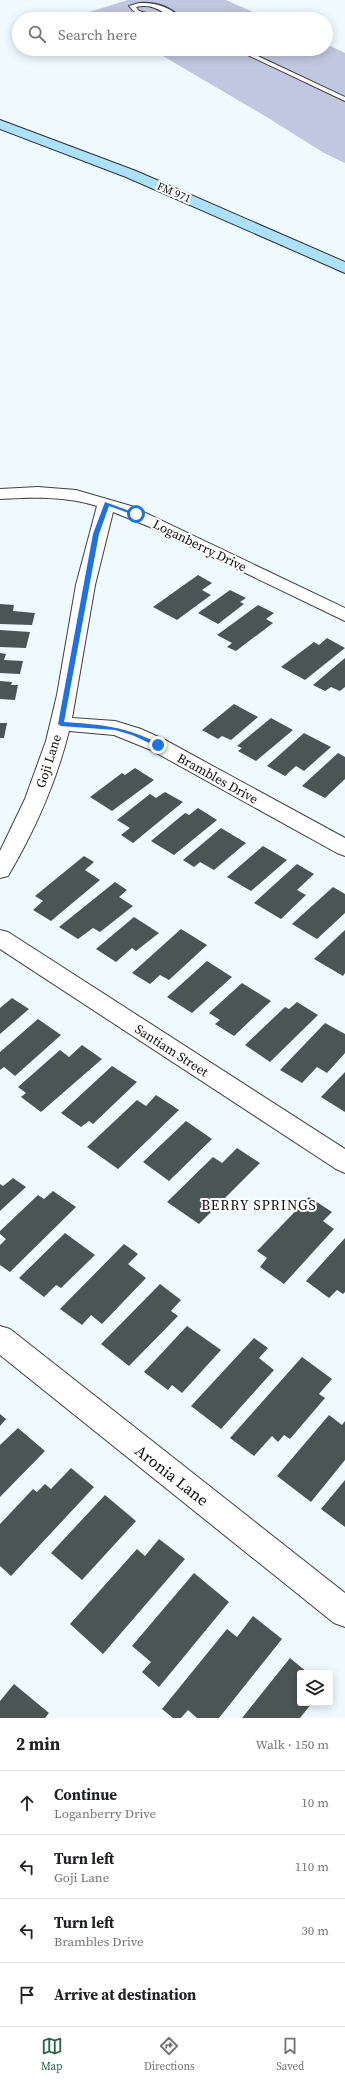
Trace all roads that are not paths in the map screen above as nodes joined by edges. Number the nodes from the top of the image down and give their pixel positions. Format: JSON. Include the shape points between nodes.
{"nodes":[{"id":1,"x":137,"y":12,"type":"edge"},
{"id":2,"x":168,"y":12,"type":"edge"},
{"id":3,"x":253,"y":56,"type":"edge"},
{"id":4,"x":345,"y":99,"type":"edge"},
{"id":5,"x":0,"y":124,"type":"edge"},
{"id":6,"x":345,"y":268,"type":"edge"},
{"id":7,"x":0,"y":494,"type":"edge"},
{"id":8,"x":107,"y":503,"type":"junction"},
{"id":9,"x":345,"y":615,"type":"edge"},
{"id":10,"x":61,"y":724,"type":"junction"},
{"id":11,"x":345,"y":848,"type":"edge"},
{"id":12,"x":0,"y":870,"type":"edge"},
{"id":13,"x":0,"y":938,"type":"edge"},
{"id":14,"x":345,"y":1162,"type":"edge"},
{"id":15,"x":0,"y":1338,"type":"edge"},
{"id":16,"x":345,"y":1612,"type":"edge"}],
"edges":[{"from":1,"to":2,"type":"lane","via":[[132,6],[142,2],[154,3]]},
{"from":3,"to":4,"type":"lane"},
{"from":5,"to":6,"type":"main road","name":"FM 971","number":"FM 971","via":[[150,181]]},
{"from":7,"to":8,"type":"street","name":"Loganberry Drive","via":[[48,492],[76,495]]},
{"from":8,"to":9,"type":"street","name":"Loganberry Drive","via":[[188,538]]},
{"from":8,"to":10,"type":"street","name":"Goji Lane","via":[[96,534]]},
{"from":10,"to":11,"type":"street","name":"Brambles Drive","via":[[115,728],[134,734]]},
{"from":10,"to":12,"type":"street","name":"Goji Lane","via":[[42,783],[16,846]]},
{"from":13,"to":14,"type":"street","name":"Santiam Street"},
{"from":15,"to":16,"type":"street","name":"Aronia Lane"}]}
